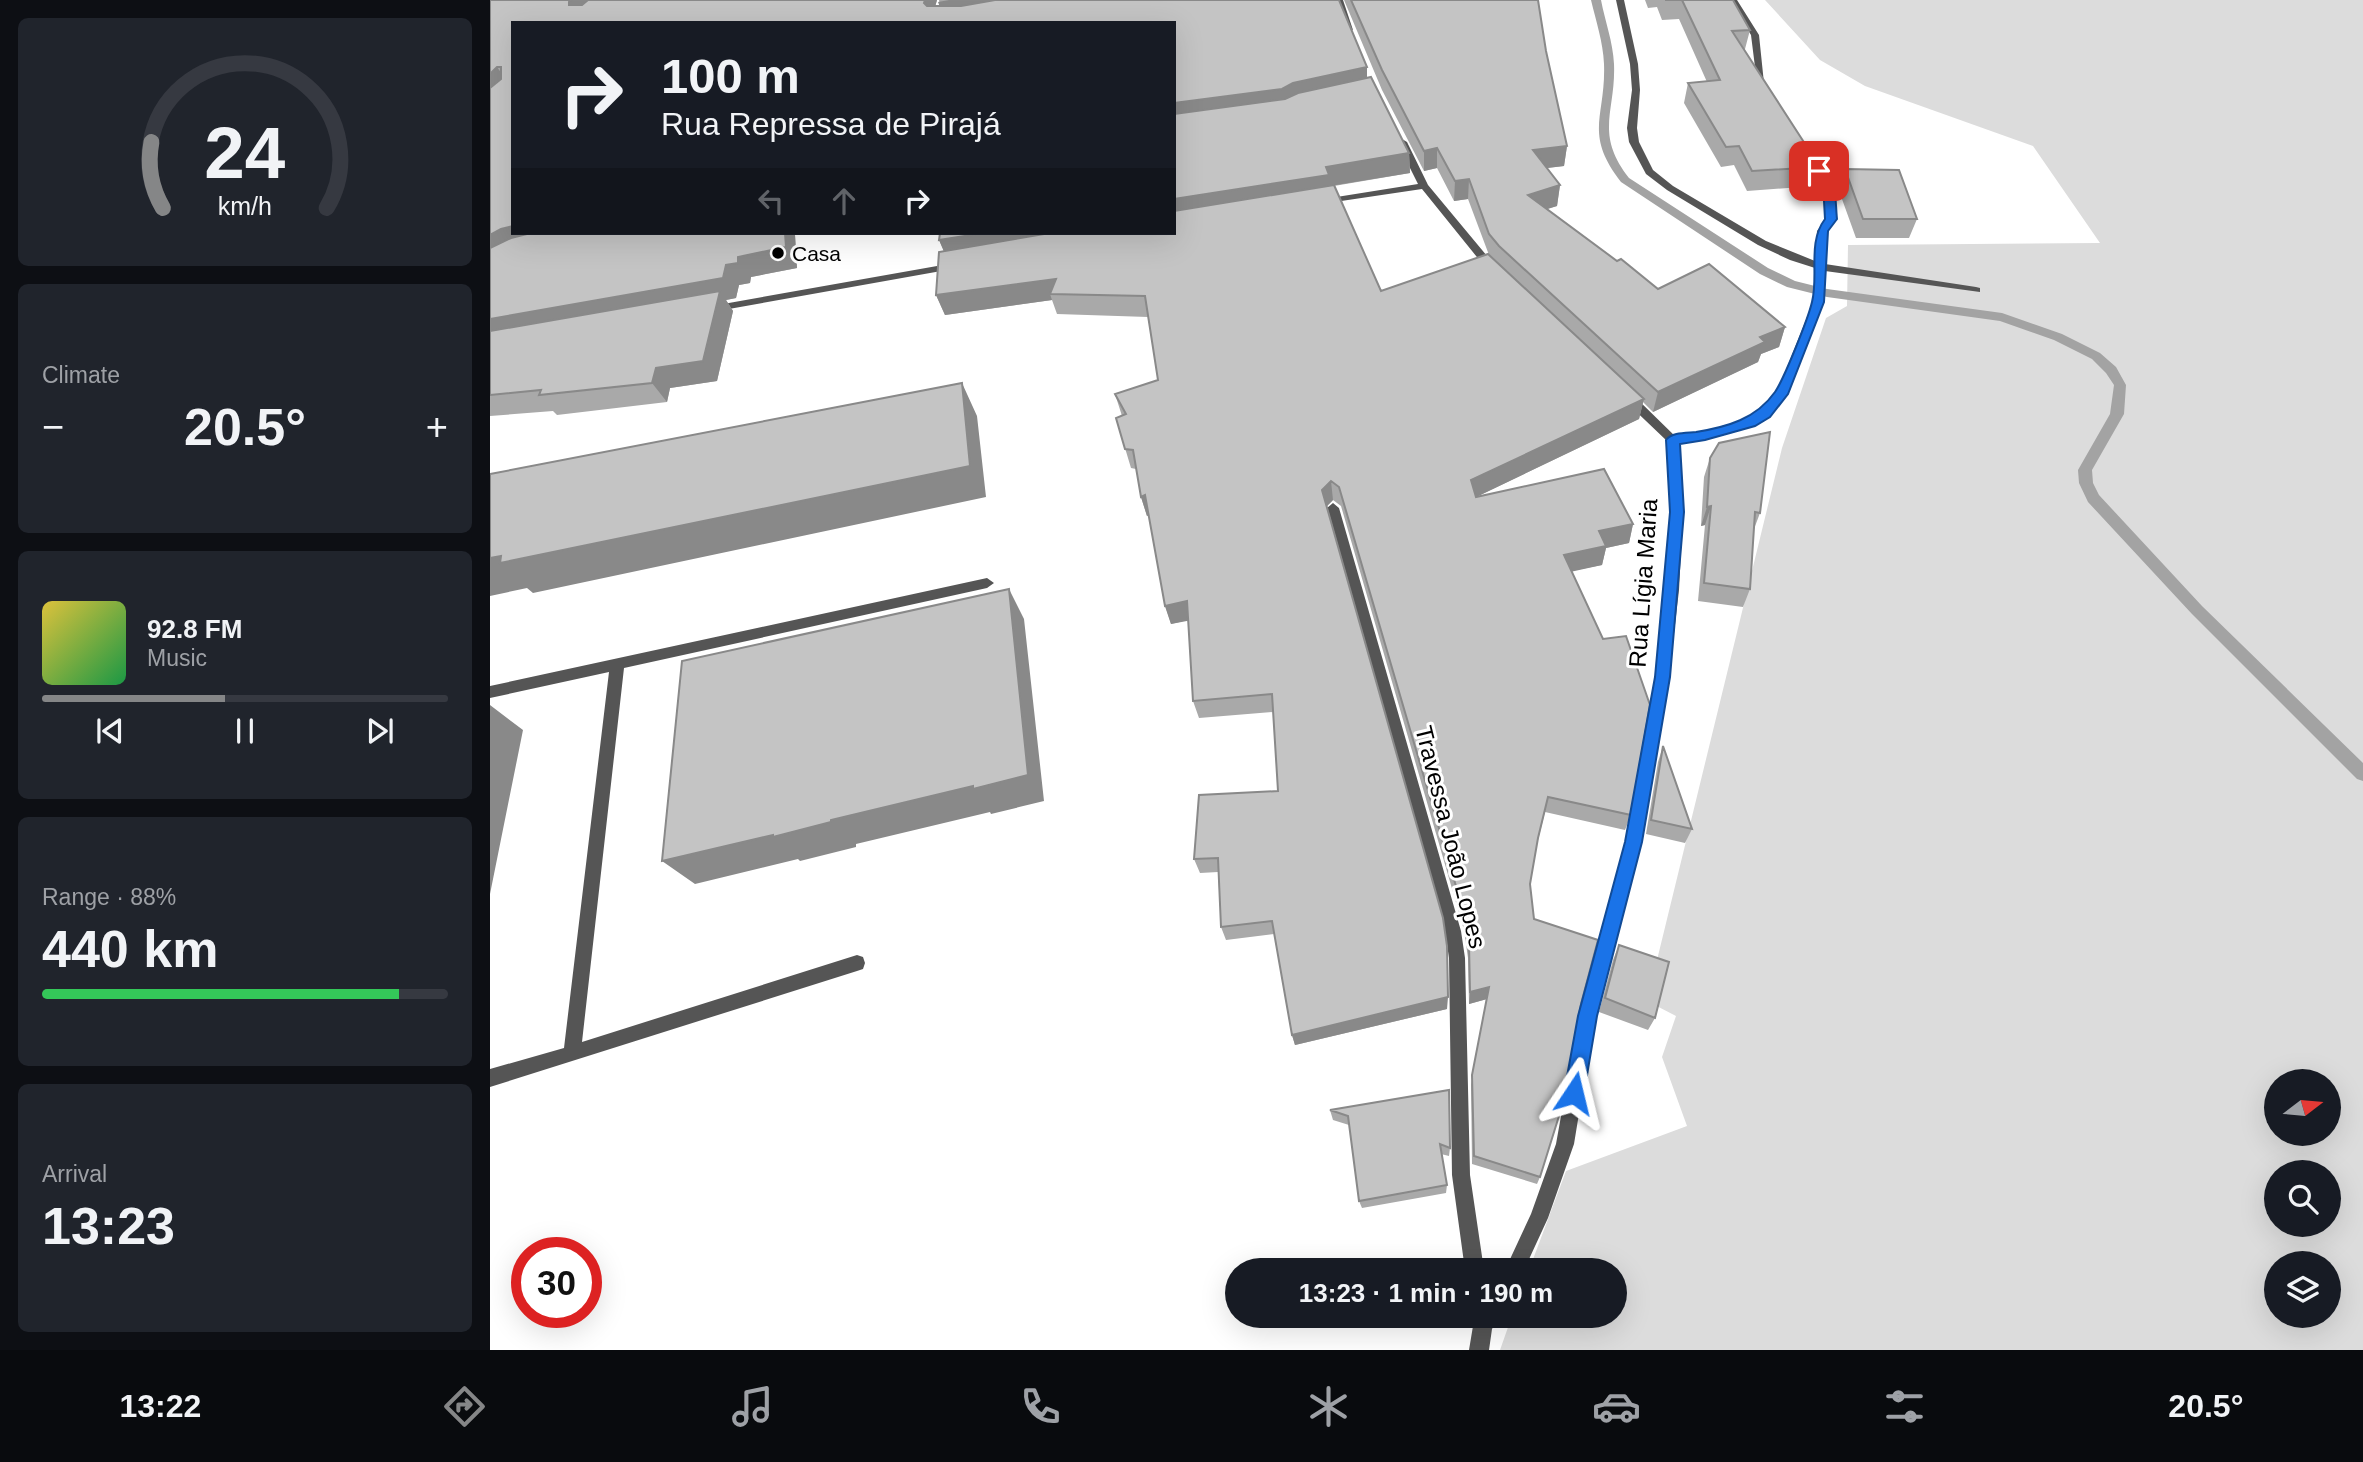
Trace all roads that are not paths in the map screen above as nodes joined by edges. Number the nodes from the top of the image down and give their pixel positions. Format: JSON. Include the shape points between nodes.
{"nodes":[{"id":1,"x":1339,"y":0,"type":"edge"},
{"id":2,"x":1620,"y":0,"type":"edge"},
{"id":3,"x":1732,"y":0,"type":"edge"},
{"id":4,"x":1357,"y":46,"type":"edge"},
{"id":5,"x":1768,"y":99,"type":"edge"},
{"id":6,"x":1394,"y":127,"type":"edge"},
{"id":7,"x":1803,"y":149,"type":"edge"},
{"id":8,"x":1424,"y":186,"type":"junction"},
{"id":9,"x":1306,"y":205,"type":"edge"},
{"id":10,"x":960,"y":265,"type":"edge"},
{"id":11,"x":1822,"y":267,"type":"junction"},
{"id":12,"x":1502,"y":279,"type":"edge"},
{"id":13,"x":1976,"y":290,"type":"dead end"},
{"id":14,"x":705,"y":310,"type":"edge"},
{"id":15,"x":1613,"y":383,"type":"edge"},
{"id":16,"x":1673,"y":440,"type":"junction"},
{"id":17,"x":1333,"y":508,"type":"edge"},
{"id":18,"x":988,"y":583,"type":"dead end"},
{"id":19,"x":617,"y":665,"type":"junction"},
{"id":20,"x":490,"y":692,"type":"edge"},
{"id":21,"x":857,"y":963,"type":"dead end"},
{"id":22,"x":572,"y":1055,"type":"junction"},
{"id":23,"x":490,"y":1078,"type":"edge"},
{"id":24,"x":1473,"y":1258,"type":"edge"},
{"id":25,"x":1520,"y":1258,"type":"edge"},
{"id":26,"x":1483,"y":1328,"type":"edge"},
{"id":27,"x":1479,"y":1350,"type":"edge"}],
"edges":[{"from":1,"to":4,"type":"street"},
{"from":2,"to":11,"type":"street","via":[[1634,64],[1633,135],[1649,172],[1762,243]]},
{"from":3,"to":5,"type":"street","via":[[1755,35],[1761,89]]},
{"from":6,"to":8,"type":"street"},
{"from":7,"to":11,"type":"street","via":[[1828,183],[1831,219],[1822,231]]},
{"from":8,"to":9,"type":"street"},
{"from":8,"to":12,"type":"street"},
{"from":10,"to":14,"type":"street"},
{"from":11,"to":13,"type":"street"},
{"from":11,"to":16,"type":"street","via":[[1818,302],[1783,391],[1765,414],[1705,435]]},
{"from":15,"to":16,"type":"street"},
{"from":16,"to":25,"type":"street","name":"Rua Lígia Maria","via":[[1677,512],[1672,590],[1634,842],[1587,1016],[1565,1144]]},
{"from":17,"to":24,"type":"street","name":"Travessa João Lopes","via":[[1453,931],[1461,1175]]},
{"from":18,"to":19,"type":"street"},
{"from":19,"to":20,"type":"street"},
{"from":19,"to":22,"type":"street"},
{"from":21,"to":22,"type":"street"},
{"from":22,"to":23,"type":"street"},
{"from":26,"to":27,"type":"street"}]}
